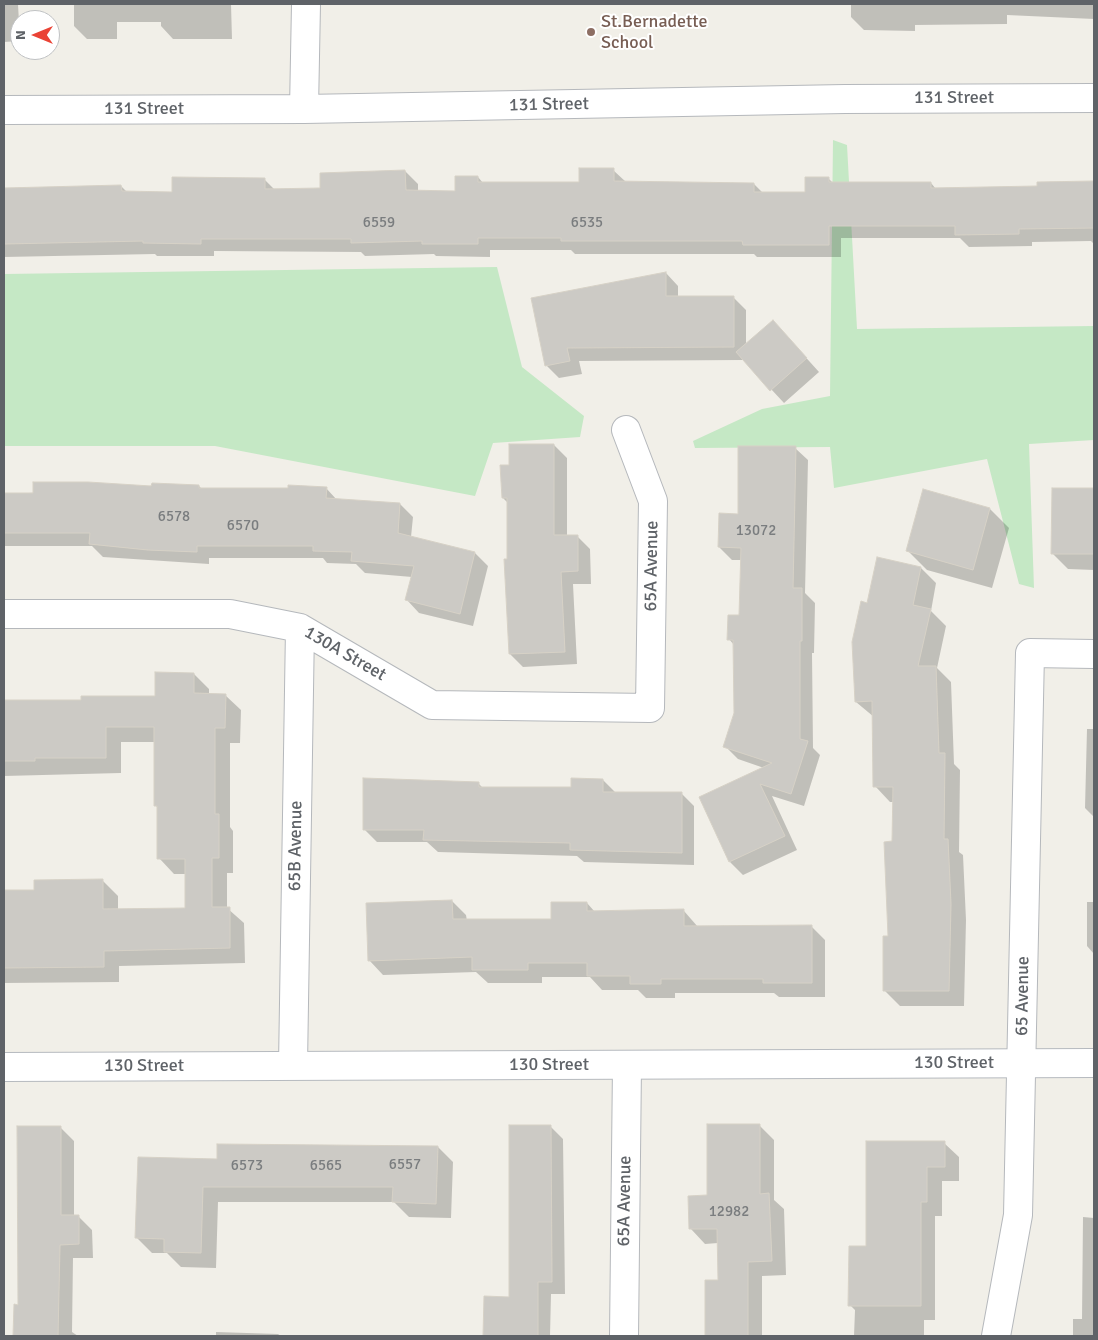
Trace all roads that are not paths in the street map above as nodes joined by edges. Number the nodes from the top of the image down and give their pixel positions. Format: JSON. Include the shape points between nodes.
{"nodes":[{"id":1,"x":306,"y":4,"type":"edge"},
{"id":2,"x":1094,"y":98,"type":"edge"},
{"id":3,"x":304,"y":109,"type":"junction"},
{"id":4,"x":4,"y":110,"type":"edge"},
{"id":5,"x":626,"y":430,"type":"dead end"},
{"id":6,"x":4,"y":614,"type":"edge"},
{"id":7,"x":300,"y":628,"type":"junction"},
{"id":8,"x":1094,"y":654,"type":"edge"},
{"id":9,"x":650,"y":708,"type":"joint"},
{"id":10,"x":1094,"y":1062,"type":"edge"},
{"id":11,"x":1021,"y":1063,"type":"junction"},
{"id":12,"x":293,"y":1065,"type":"junction"},
{"id":13,"x":626,"y":1065,"type":"junction"},
{"id":14,"x":4,"y":1067,"type":"edge"},
{"id":15,"x":624,"y":1336,"type":"edge"},
{"id":16,"x":996,"y":1336,"type":"edge"}],
"edges":[{"from":1,"to":3,"type":"street"},
{"from":2,"to":3,"type":"street","name":"131 Street"},
{"from":3,"to":4,"type":"street","name":"131 Street"},
{"from":5,"to":9,"type":"street","name":"65A Avenue","via":[[653,501]]},
{"from":6,"to":7,"type":"street","name":"130A Street","via":[[230,614]]},
{"from":7,"to":9,"type":"street","name":"130A Street","via":[[432,705]]},
{"from":7,"to":12,"type":"street","name":"65B Avenue"},
{"from":8,"to":11,"type":"street","name":"65 Avenue","via":[[1030,653]]},
{"from":10,"to":11,"type":"street","name":"130 Street"},
{"from":11,"to":13,"type":"street","name":"130 Street"},
{"from":11,"to":16,"type":"street","name":"65 Avenue","via":[[1018,1216]]},
{"from":12,"to":13,"type":"street","name":"130 Street"},
{"from":12,"to":14,"type":"street","name":"130 Street"},
{"from":13,"to":15,"type":"street","name":"65A Avenue"}]}
